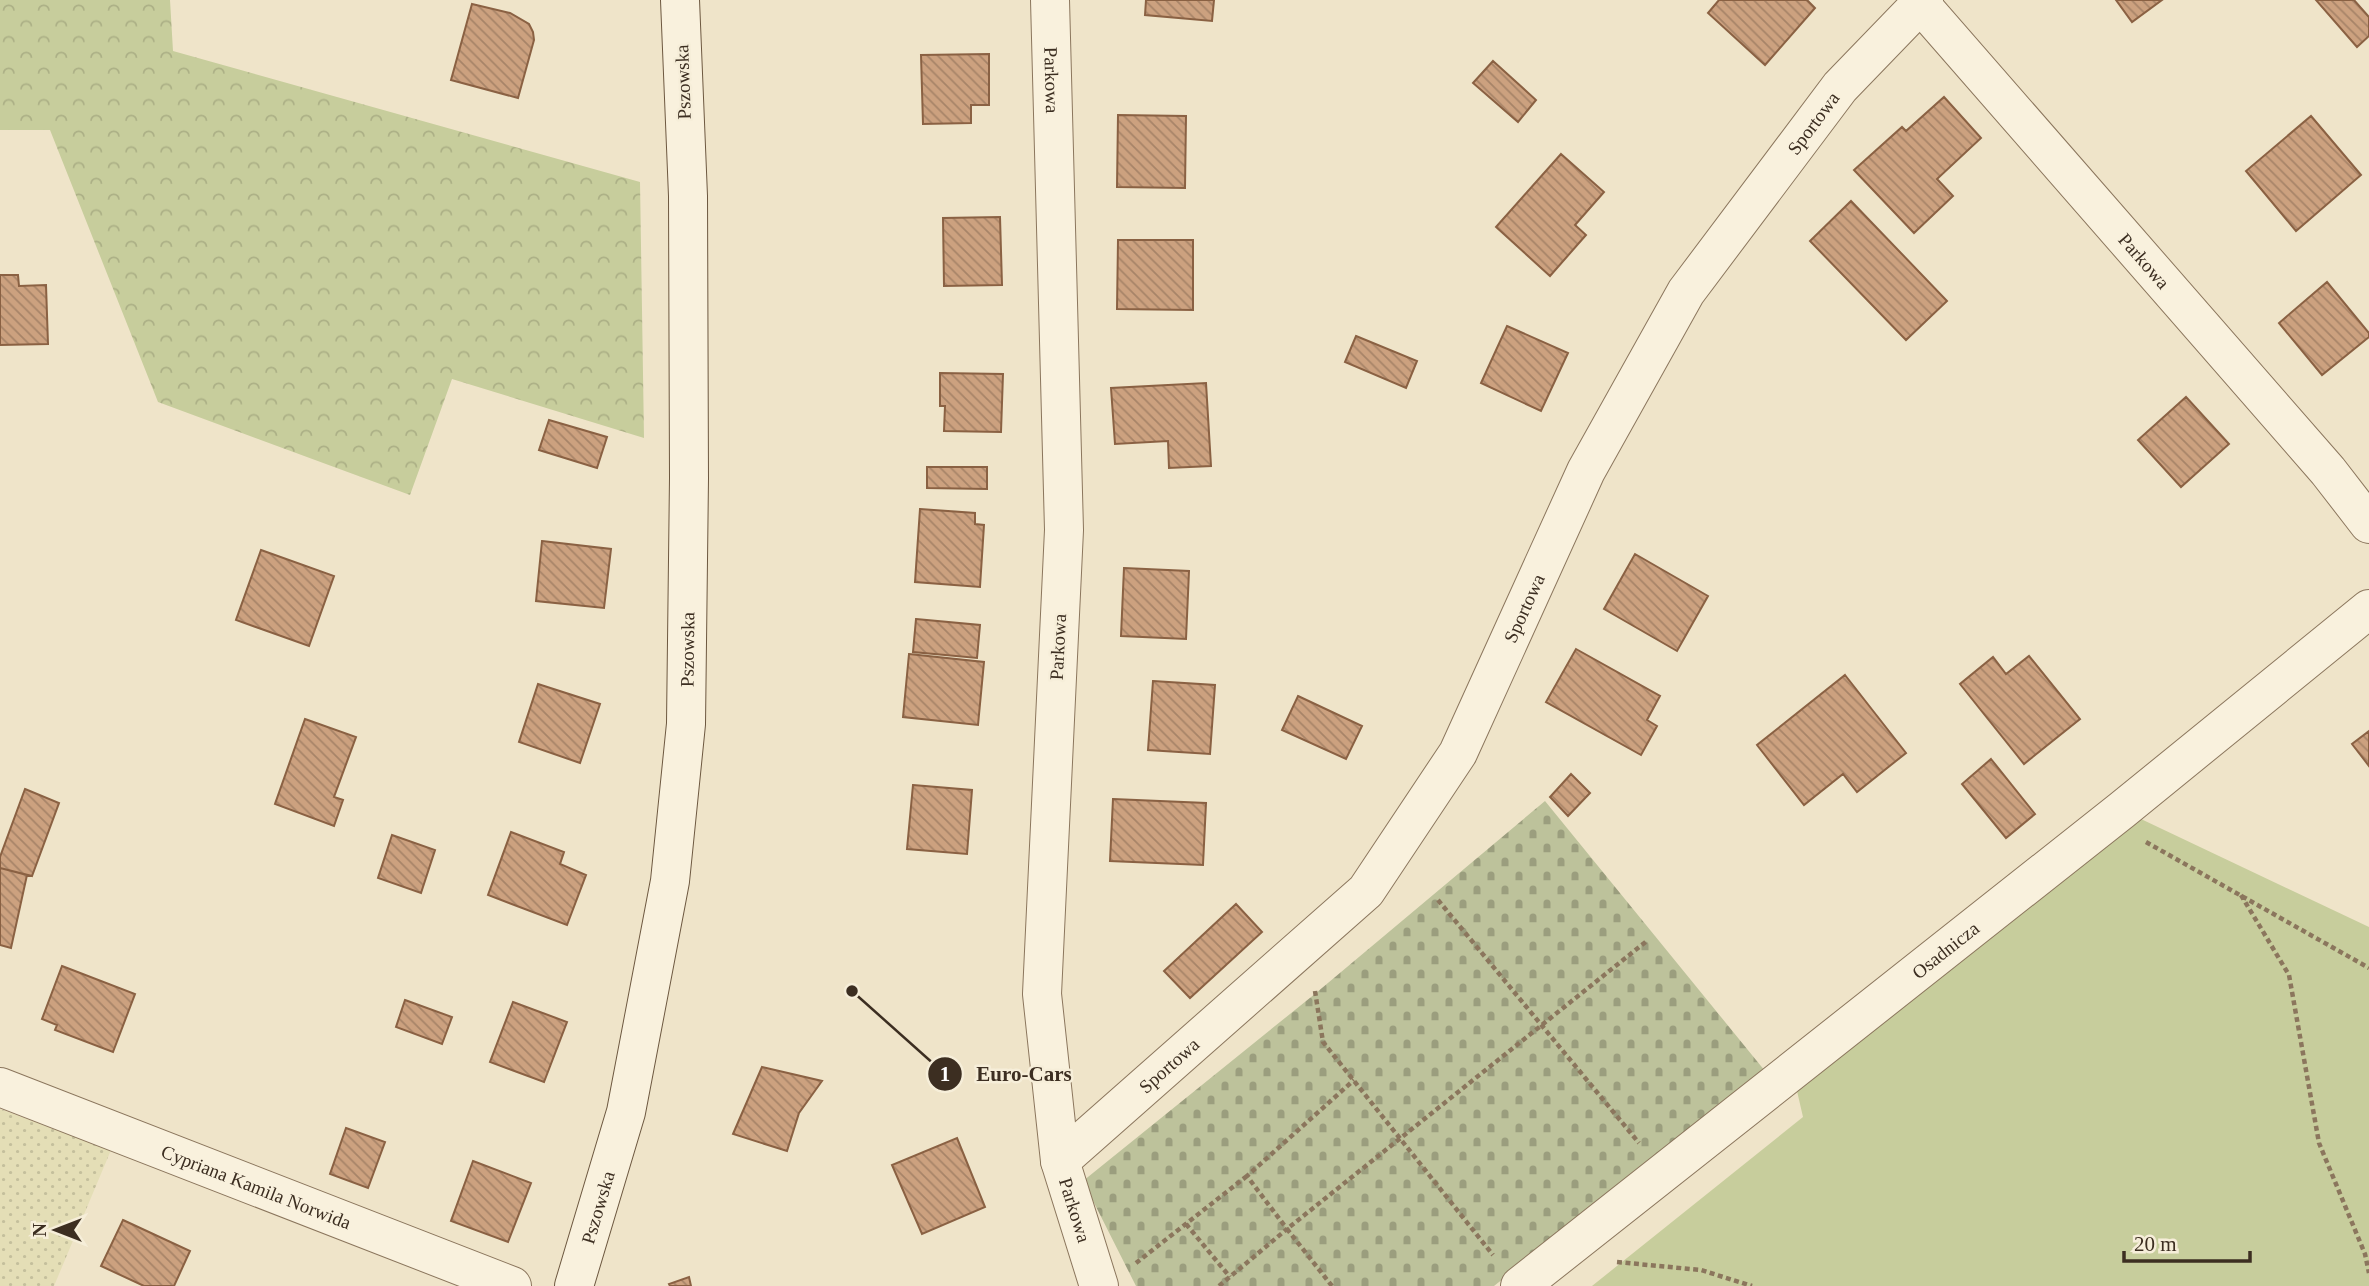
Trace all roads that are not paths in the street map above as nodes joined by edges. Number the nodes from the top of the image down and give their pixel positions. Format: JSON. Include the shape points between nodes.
{"nodes":[{"id":1,"x":680,"y":0,"type":"edge"},
{"id":2,"x":1050,"y":0,"type":"edge"},
{"id":3,"x":1921,"y":1,"type":"edge"},
{"id":4,"x":2369,"y":524,"type":"edge"},
{"id":5,"x":2369,"y":609,"type":"edge"},
{"id":6,"x":0,"y":1087,"type":"edge"},
{"id":7,"x":1060,"y":1161,"type":"junction"},
{"id":8,"x":512,"y":1286,"type":"edge"},
{"id":9,"x":574,"y":1286,"type":"edge"},
{"id":10,"x":1100,"y":1286,"type":"edge"},
{"id":11,"x":1520,"y":1286,"type":"edge"}],
"edges":[{"from":1,"to":9,"type":"street","name":"Pszowska","via":[[688,209],[686,724],[670,881],[626,1112]]},
{"from":2,"to":7,"type":"street","name":"Parkowa","via":[[1064,530],[1042,994]]},
{"from":3,"to":4,"type":"street","name":"Parkowa"},
{"from":3,"to":7,"type":"street","name":"Sportowa","via":[[1840,87],[1686,292],[1586,471],[1458,753],[1366,891]]},
{"from":5,"to":11,"type":"street","name":"Osadnicza"},
{"from":6,"to":8,"type":"street","name":"Cypriana Kamila Norwida"},
{"from":7,"to":10,"type":"street","name":"Parkowa"}]}
